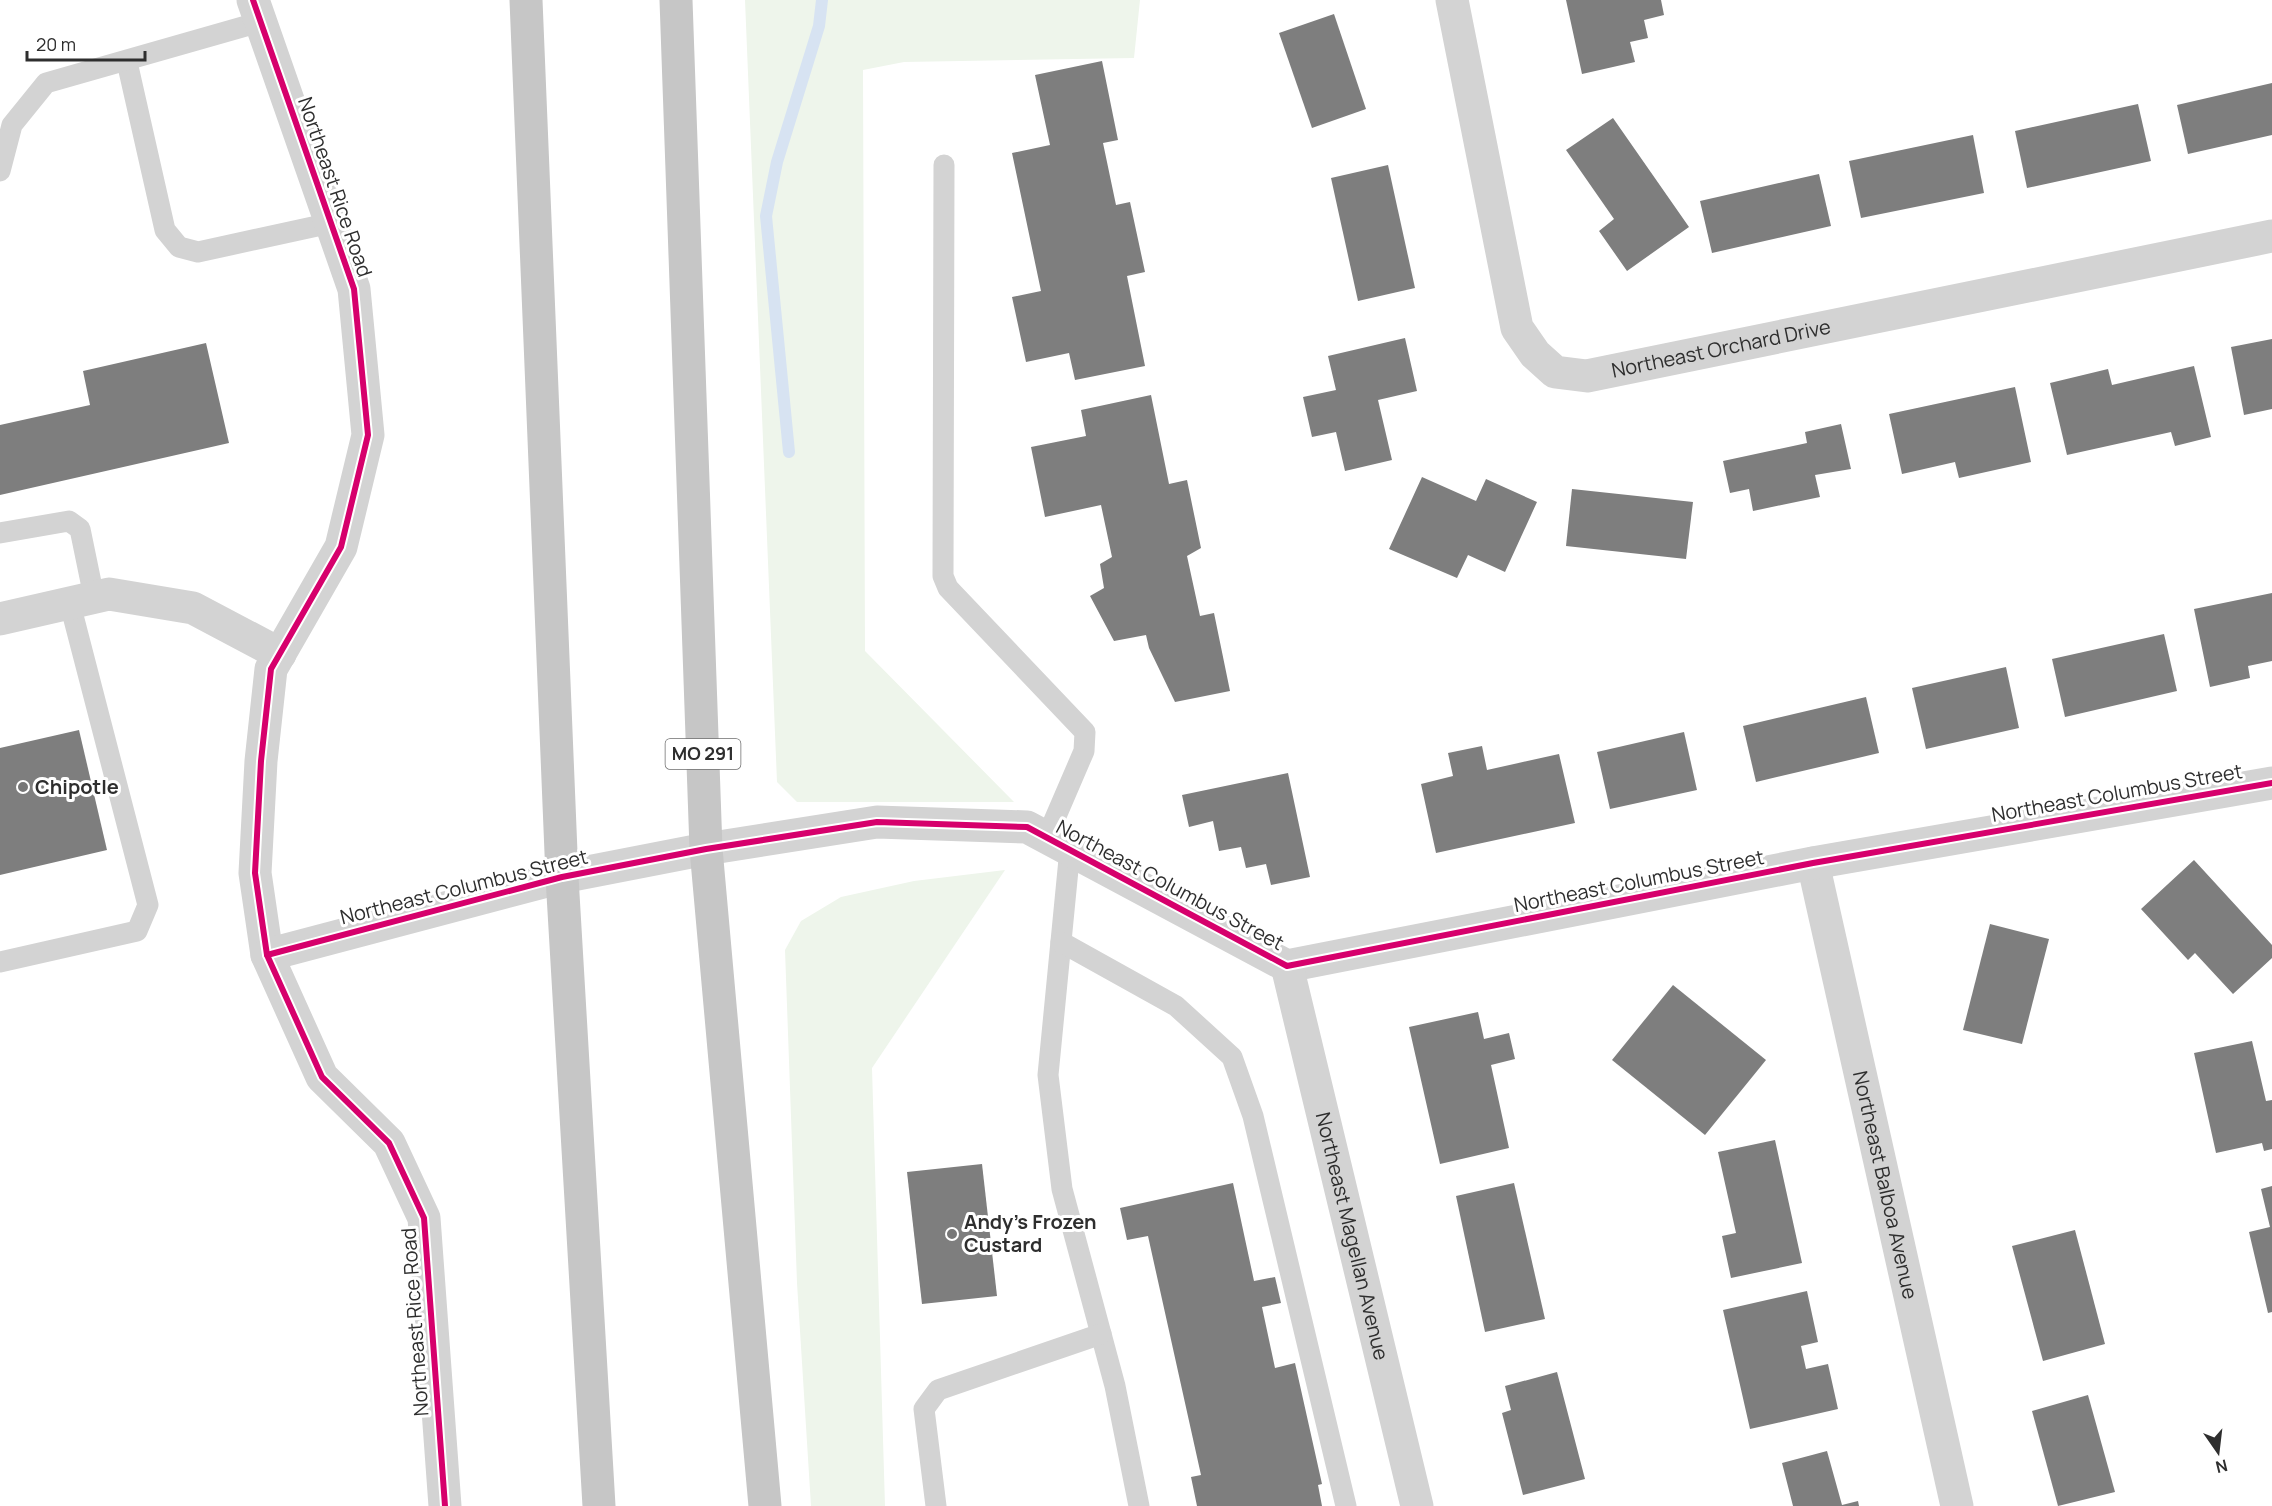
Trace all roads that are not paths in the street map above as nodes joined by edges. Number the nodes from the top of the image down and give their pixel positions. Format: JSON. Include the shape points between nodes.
{"nodes":[{"id":1,"x":526,"y":0,"type":"edge"},
{"id":2,"x":676,"y":0,"type":"edge"},
{"id":3,"x":1452,"y":0,"type":"edge"},
{"id":4,"x":256,"y":11,"type":"edge"},
{"id":5,"x":128,"y":62,"type":"junction"},
{"id":6,"x":944,"y":165,"type":"dead end"},
{"id":7,"x":0,"y":171,"type":"edge"},
{"id":8,"x":331,"y":223,"type":"junction"},
{"id":9,"x":2272,"y":237,"type":"edge"},
{"id":10,"x":0,"y":533,"type":"edge"},
{"id":11,"x":82,"y":601,"type":"junction"},
{"id":12,"x":0,"y":619,"type":"edge"},
{"id":13,"x":279,"y":654,"type":"junction"},
{"id":14,"x":2272,"y":783,"type":"edge"},
{"id":15,"x":1058,"y":843,"type":"junction"},
{"id":16,"x":706,"y":849,"type":"junction"},
{"id":17,"x":1813,"y":863,"type":"junction"},
{"id":18,"x":562,"y":877,"type":"junction"},
{"id":19,"x":1061,"y":942,"type":"junction"},
{"id":20,"x":267,"y":955,"type":"junction"},
{"id":21,"x":0,"y":962,"type":"edge"},
{"id":22,"x":1287,"y":966,"type":"junction"},
{"id":23,"x":1101,"y":1334,"type":"junction"},
{"id":24,"x":445,"y":1506,"type":"edge"},
{"id":25,"x":599,"y":1506,"type":"edge"},
{"id":26,"x":765,"y":1506,"type":"edge"},
{"id":27,"x":936,"y":1506,"type":"edge"},
{"id":28,"x":1139,"y":1506,"type":"edge"},
{"id":29,"x":1346,"y":1506,"type":"edge"},
{"id":30,"x":1417,"y":1506,"type":"edge"},
{"id":31,"x":1957,"y":1506,"type":"edge"}],
"edges":[{"from":1,"to":18,"type":"main road"},
{"from":2,"to":16,"type":"main road","number":"MO 291"},
{"from":3,"to":9,"type":"street","name":"Northeast Orchard Drive","via":[[1517,328],[1535,354],[1556,372],[1587,375]]},
{"from":4,"to":5,"type":"lane"},
{"from":4,"to":8,"type":"street","name":"Northeast Rice Road"},
{"from":5,"to":7,"type":"lane","via":[[46,83],[12,125]]},
{"from":5,"to":8,"type":"lane","via":[[165,230],[179,247],[198,252]]},
{"from":6,"to":15,"type":"lane","via":[[943,576],[948,588],[1085,732],[1084,751]]},
{"from":8,"to":13,"type":"street","name":"Northeast Rice Road","via":[[354,290],[368,435],[341,547]]},
{"from":10,"to":11,"type":"lane","via":[[69,521],[76,524],[80,529]]},
{"from":11,"to":12,"type":"street"},
{"from":11,"to":13,"type":"street","via":[[109,594],[193,609]]},
{"from":11,"to":21,"type":"lane","via":[[148,905],[137,930]]},
{"from":13,"to":20,"type":"street","name":"Northeast Rice Road","via":[[271,669],[255,873]]},
{"from":14,"to":17,"type":"street","name":"Northeast Columbus Street"},
{"from":15,"to":16,"type":"street","name":"Northeast Columbus Street","via":[[1027,827],[878,822]]},
{"from":15,"to":19,"type":"lane"},
{"from":15,"to":22,"type":"street","name":"Northeast Columbus Street"},
{"from":16,"to":18,"type":"street","name":"Northeast Columbus Street"},
{"from":16,"to":26,"type":"main road","number":"MO 291"},
{"from":17,"to":22,"type":"street","name":"Northeast Columbus Street"},
{"from":17,"to":31,"type":"street","name":"Northeast Balboa Avenue"},
{"from":18,"to":20,"type":"street","name":"Northeast Columbus Street"},
{"from":18,"to":25,"type":"main road"},
{"from":19,"to":23,"type":"lane","via":[[1048,1075],[1062,1190]]},
{"from":19,"to":29,"type":"lane","via":[[1176,1006],[1232,1057],[1253,1116]]},
{"from":20,"to":24,"type":"street","name":"Northeast Rice Road","via":[[322,1077],[389,1143],[424,1218]]},
{"from":22,"to":30,"type":"street","name":"Northeast Magellan Avenue"},
{"from":23,"to":27,"type":"lane","via":[[938,1390],[924,1410]]},
{"from":23,"to":28,"type":"lane","via":[[1116,1386]]}]}
